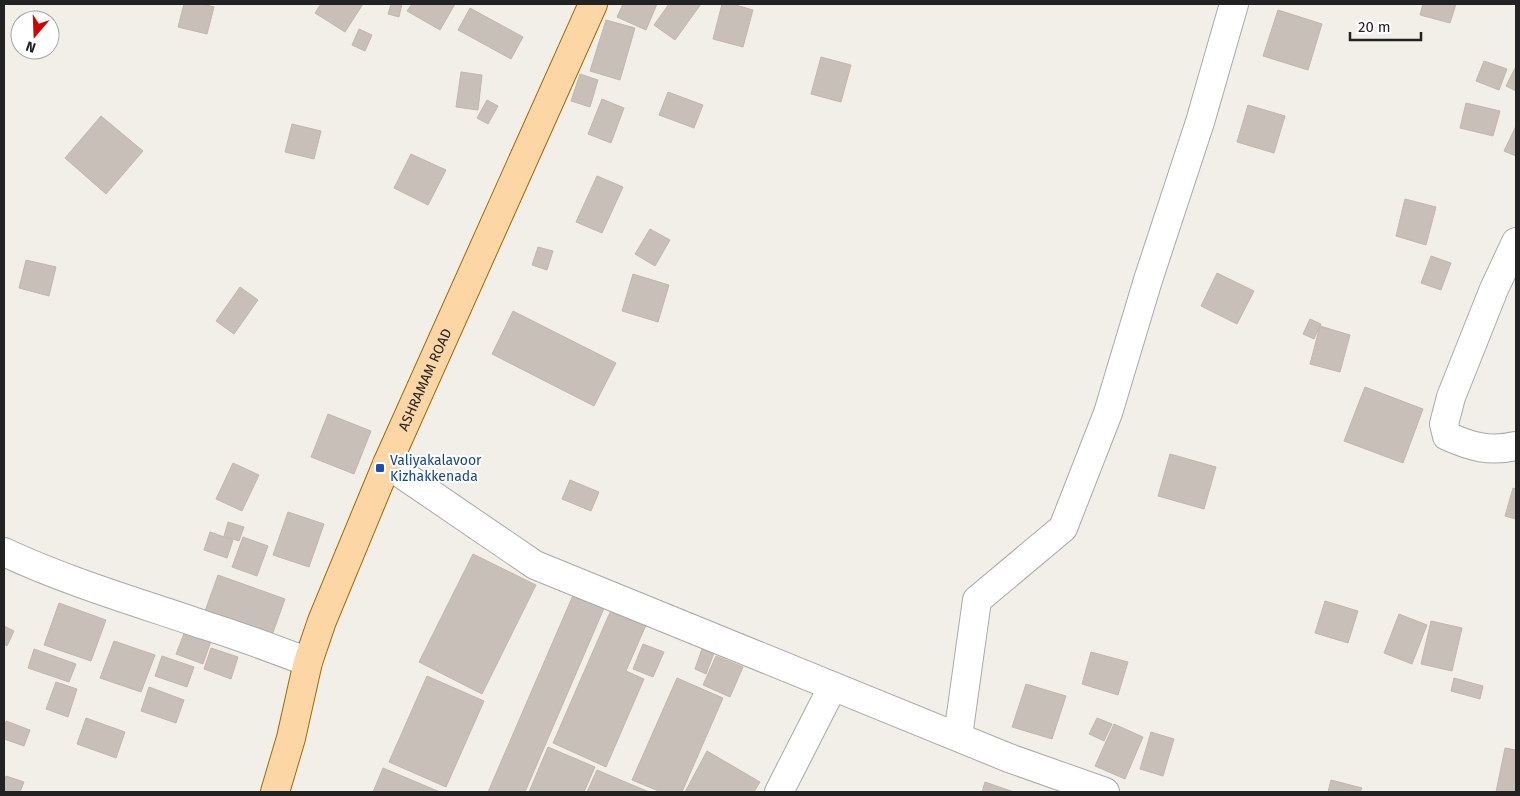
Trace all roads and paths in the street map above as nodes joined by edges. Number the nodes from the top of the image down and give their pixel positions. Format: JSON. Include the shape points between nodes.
{"nodes":[{"id":1,"x":592,"y":4,"type":"edge"},
{"id":2,"x":1234,"y":4,"type":"edge"},
{"id":3,"x":1516,"y":242,"type":"edge"},
{"id":4,"x":1516,"y":446,"type":"edge"},
{"id":5,"x":387,"y":464,"type":"junction"},
{"id":6,"x":4,"y":552,"type":"edge"},
{"id":7,"x":308,"y":662,"type":"junction"},
{"id":8,"x":833,"y":686,"type":"junction"},
{"id":9,"x":958,"y":736,"type":"junction"},
{"id":10,"x":274,"y":792,"type":"edge"},
{"id":11,"x":779,"y":792,"type":"edge"},
{"id":12,"x":1105,"y":792,"type":"edge"}],
"edges":[{"from":1,"to":5,"type":"main road","name":"ASHRAMAM ROAD"},
{"from":2,"to":9,"type":"street","via":[[1108,413],[1063,528],[977,600]]},
{"from":3,"to":4,"type":"street","via":[[1494,288],[1451,397],[1444,424],[1448,436],[1466,445],[1498,450]]},
{"from":5,"to":7,"type":"main road","name":"ASHRAMAM ROAD"},
{"from":5,"to":8,"type":"street","via":[[535,565]]},
{"from":6,"to":7,"type":"street","via":[[33,566]]},
{"from":7,"to":10,"type":"main road","name":"ASHRAMAM ROAD","via":[[291,738]]},
{"from":8,"to":9,"type":"street"},
{"from":8,"to":11,"type":"street"},
{"from":9,"to":12,"type":"street"}]}
